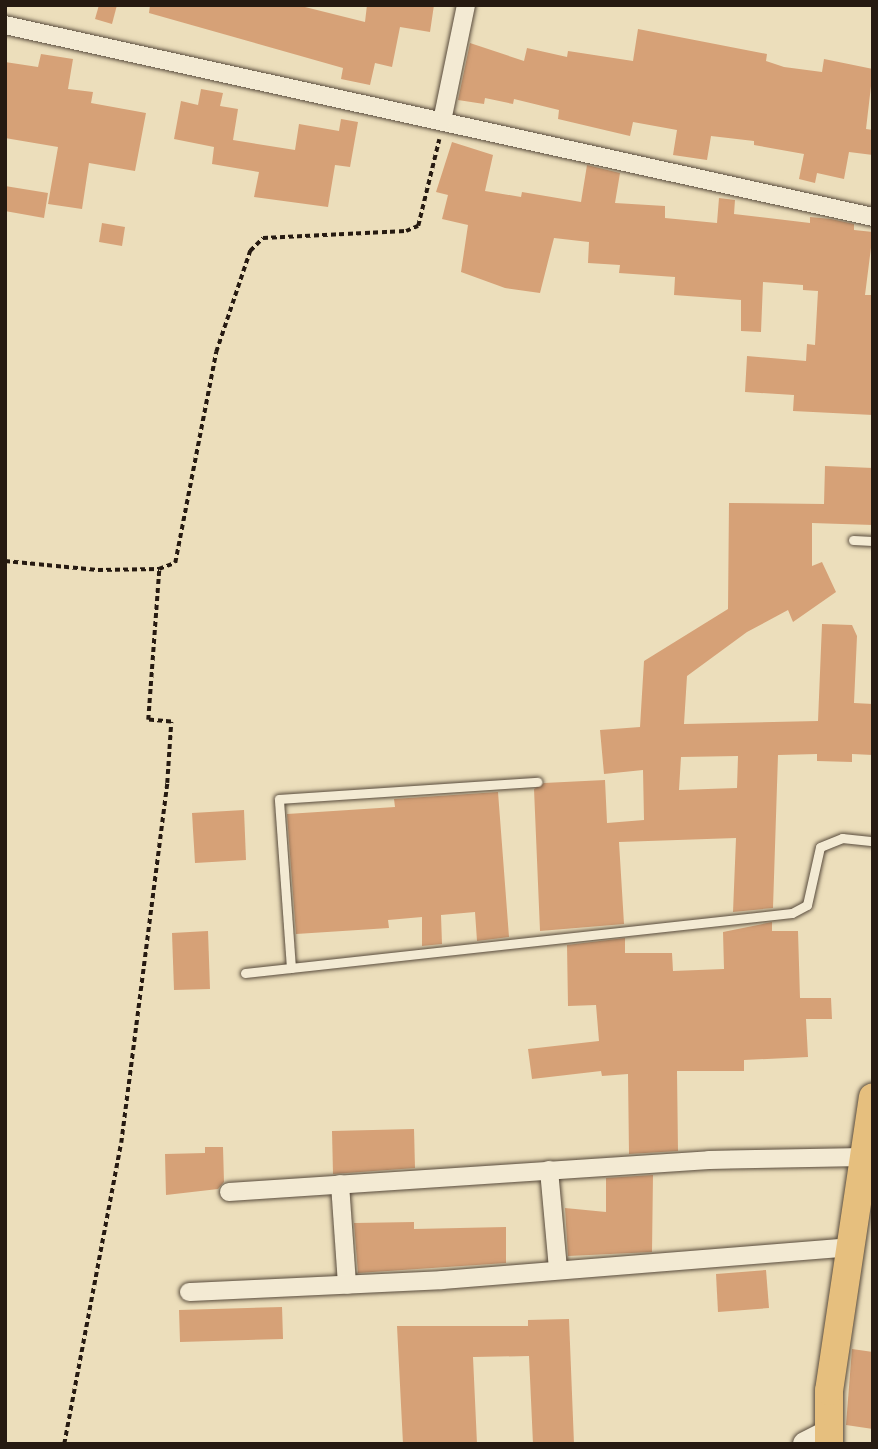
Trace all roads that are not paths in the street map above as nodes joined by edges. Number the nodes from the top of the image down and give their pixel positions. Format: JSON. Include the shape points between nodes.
{"nodes":[{"id":1,"x":466,"y":5,"type":"edge"},
{"id":2,"x":5,"y":25,"type":"edge"},
{"id":3,"x":442,"y":121,"type":"junction"},
{"id":4,"x":873,"y":218,"type":"edge"},
{"id":5,"x":853,"y":540,"type":"dead end"},
{"id":6,"x":873,"y":541,"type":"edge"},
{"id":7,"x":537,"y":782,"type":"dead end"},
{"id":8,"x":873,"y":841,"type":"edge"},
{"id":9,"x":291,"y":968,"type":"junction"},
{"id":10,"x":245,"y":973,"type":"dead end"},
{"id":11,"x":873,"y":1097,"type":"edge"},
{"id":12,"x":863,"y":1157,"type":"junction"},
{"id":13,"x":549,"y":1170,"type":"junction"},
{"id":14,"x":340,"y":1184,"type":"junction"},
{"id":15,"x":229,"y":1192,"type":"dead end"},
{"id":16,"x":850,"y":1247,"type":"junction"},
{"id":17,"x":558,"y":1269,"type":"junction"},
{"id":18,"x":347,"y":1285,"type":"junction"},
{"id":19,"x":189,"y":1292,"type":"dead end"},
{"id":20,"x":820,"y":1440,"type":"edge"}],
"edges":[{"from":1,"to":3,"type":"street"},
{"from":2,"to":3,"type":"street"},
{"from":3,"to":4,"type":"street"},
{"from":5,"to":6,"type":"lane"},
{"from":7,"to":9,"type":"lane","via":[[279,799]]},
{"from":8,"to":9,"type":"lane","via":[[842,838],[820,847],[807,905],[793,913]]},
{"from":9,"to":10,"type":"lane"},
{"from":11,"to":12,"type":"main road"},
{"from":12,"to":13,"type":"street","via":[[826,1155]]},
{"from":12,"to":16,"type":"main road"},
{"from":13,"to":14,"type":"street"},
{"from":13,"to":17,"type":"street"},
{"from":14,"to":15,"type":"street"},
{"from":14,"to":18,"type":"street"},
{"from":16,"to":17,"type":"street"},
{"from":16,"to":20,"type":"main road"},
{"from":17,"to":18,"type":"street"},
{"from":18,"to":19,"type":"street"}]}
